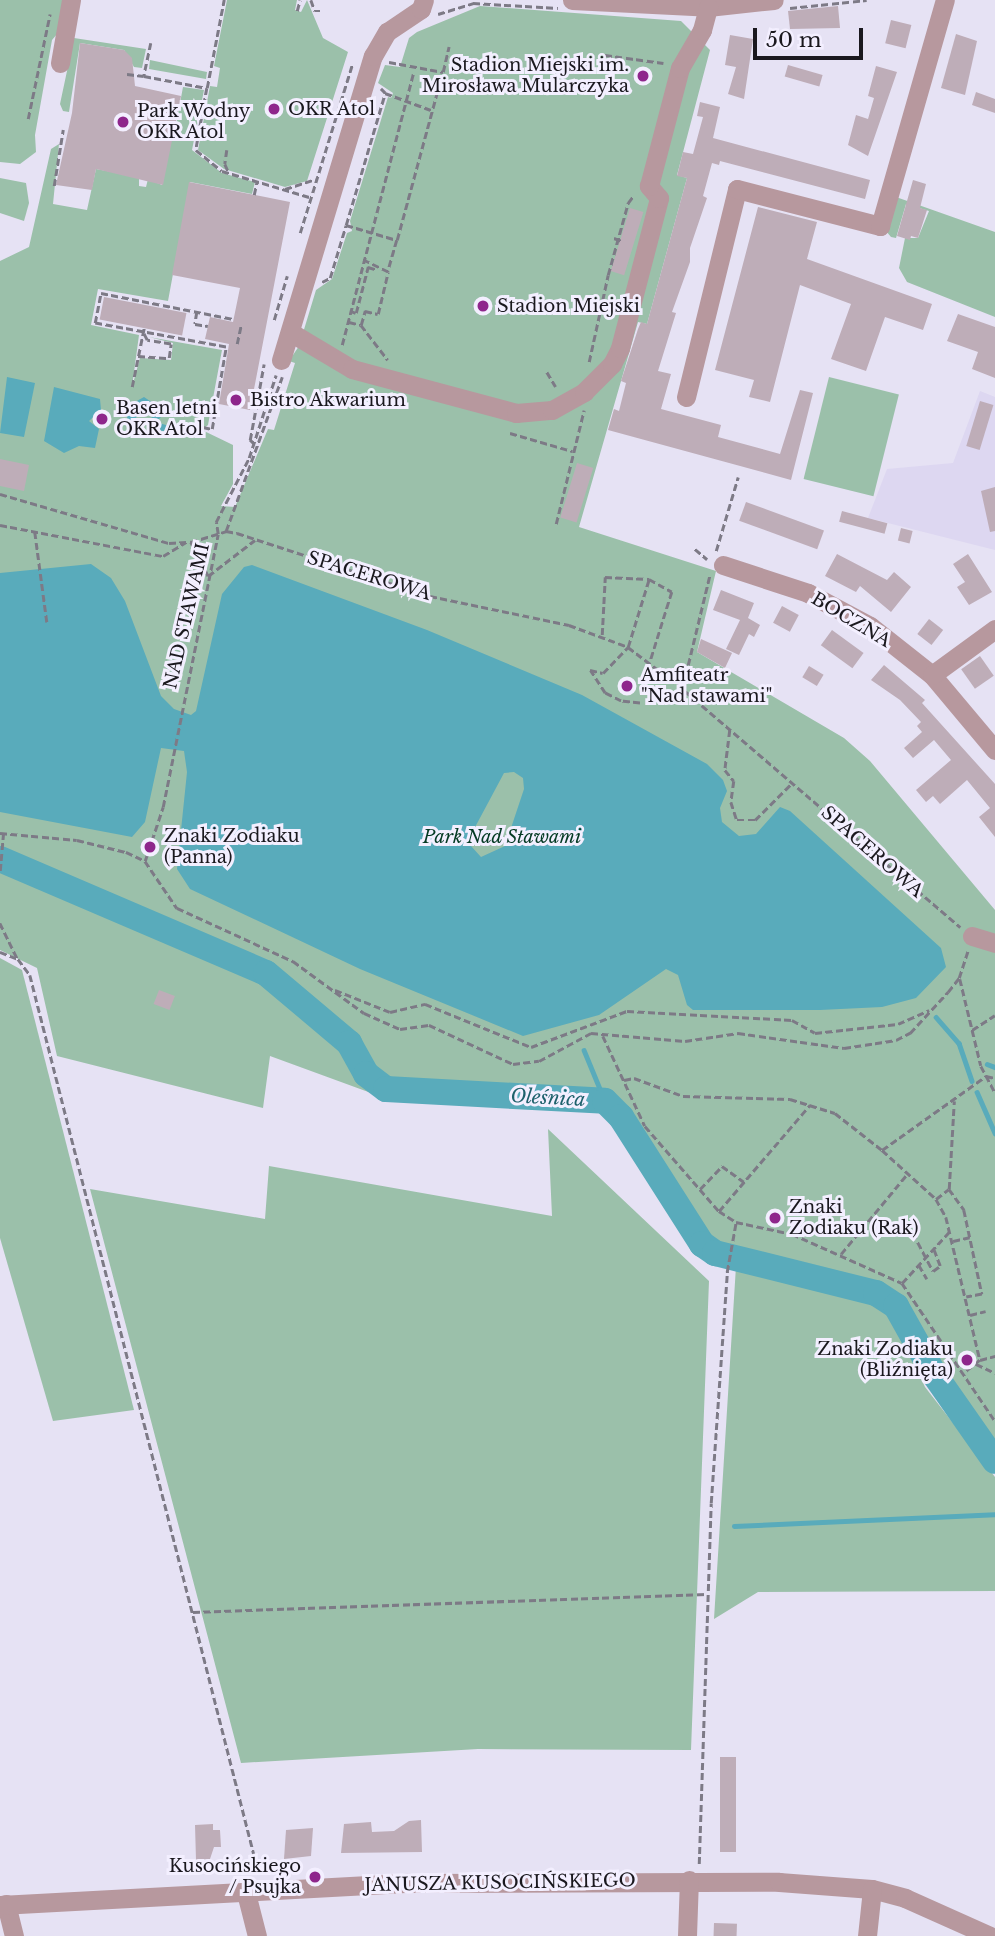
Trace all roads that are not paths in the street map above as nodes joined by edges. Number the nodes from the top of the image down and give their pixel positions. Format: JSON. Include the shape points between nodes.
{"nodes":[{"id":1,"x":71,"y":0,"type":"edge"},
{"id":2,"x":424,"y":0,"type":"edge"},
{"id":3,"x":572,"y":0,"type":"edge"},
{"id":4,"x":774,"y":0,"type":"edge"},
{"id":5,"x":945,"y":0,"type":"edge"},
{"id":6,"x":708,"y":7,"type":"junction"},
{"id":7,"x":60,"y":62,"type":"dead end"},
{"id":8,"x":281,"y":329,"type":"junction"},
{"id":9,"x":281,"y":367,"type":"road end"},
{"id":10,"x":686,"y":397,"type":"dead end"},
{"id":11,"x":718,"y":563,"type":"road end"},
{"id":12,"x":995,"y":629,"type":"edge"},
{"id":13,"x":932,"y":675,"type":"junction"},
{"id":14,"x":995,"y":750,"type":"edge"},
{"id":15,"x":972,"y":936,"type":"road end"},
{"id":16,"x":995,"y":943,"type":"edge"},
{"id":17,"x":696,"y":1880,"type":"junction"},
{"id":18,"x":872,"y":1889,"type":"junction"},
{"id":19,"x":254,"y":1892,"type":"junction"},
{"id":20,"x":3,"y":1904,"type":"edge"},
{"id":21,"x":14,"y":1936,"type":"edge"},
{"id":22,"x":257,"y":1936,"type":"edge"},
{"id":23,"x":687,"y":1936,"type":"edge"},
{"id":24,"x":867,"y":1936,"type":"edge"},
{"id":25,"x":990,"y":1936,"type":"edge"}],
"edges":[{"from":1,"to":7,"type":"street"},
{"from":2,"to":8,"type":"street","via":[[421,9],[379,42],[311,267]]},
{"from":3,"to":6,"type":"street"},
{"from":4,"to":6,"type":"street"},
{"from":5,"to":10,"type":"street","via":[[880,226],[737,189]]},
{"from":6,"to":8,"type":"street","via":[[702,30],[680,68],[649,186],[659,198],[617,357],[584,392],[552,410],[516,413],[359,371]]},
{"from":8,"to":9,"type":"street"},
{"from":11,"to":13,"type":"street","name":"BOCZNA","via":[[808,593],[842,610]]},
{"from":12,"to":13,"type":"street"},
{"from":13,"to":14,"type":"street","name":"BOCZNA"},
{"from":15,"to":16,"type":"street"},
{"from":17,"to":18,"type":"street","name":"JANUSZA KUSOCIŃSKIEGO"},
{"from":17,"to":19,"type":"street","name":"JANUSZA KUSOCIŃSKIEGO","via":[[409,1883]]},
{"from":17,"to":23,"type":"street"},
{"from":18,"to":24,"type":"street"},
{"from":18,"to":25,"type":"street","name":"JANUSZA KUSOCIŃSKIEGO","via":[[905,1898]]},
{"from":19,"to":20,"type":"street","name":"JANUSZA KUSOCIŃSKIEGO"},
{"from":19,"to":22,"type":"street"},
{"from":20,"to":21,"type":"street"}]}
